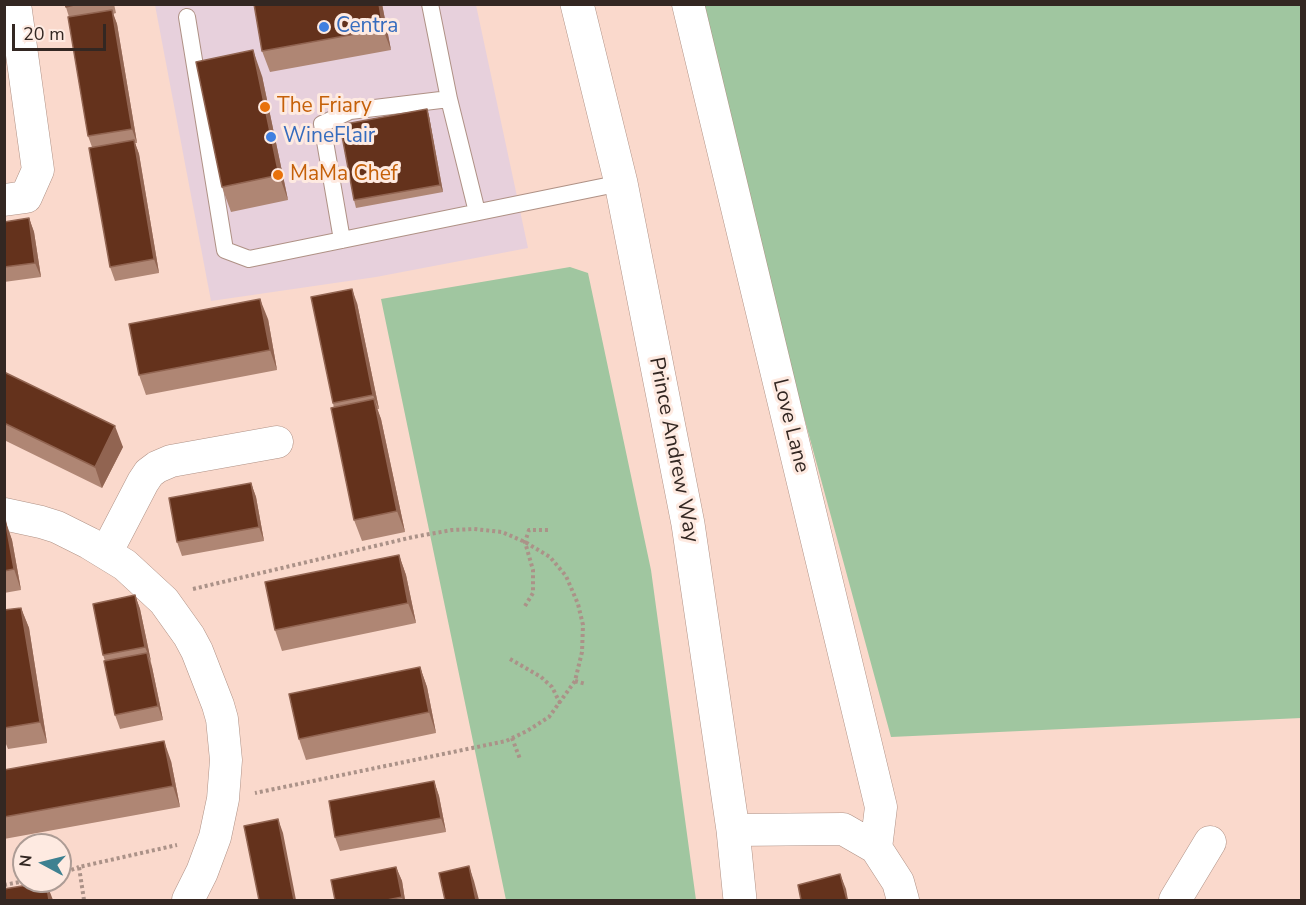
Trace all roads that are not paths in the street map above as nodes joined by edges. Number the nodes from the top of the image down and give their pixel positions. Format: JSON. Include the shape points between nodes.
{"nodes":[{"id":1,"x":15,"y":4,"type":"edge"},
{"id":2,"x":430,"y":4,"type":"edge"},
{"id":3,"x":577,"y":4,"type":"edge"},
{"id":4,"x":688,"y":4,"type":"edge"},
{"id":5,"x":187,"y":17,"type":"dead end"},
{"id":6,"x":449,"y":99,"type":"junction"},
{"id":7,"x":621,"y":183,"type":"junction"},
{"id":8,"x":4,"y":200,"type":"edge"},
{"id":9,"x":477,"y":212,"type":"junction"},
{"id":10,"x":342,"y":240,"type":"junction"},
{"id":11,"x":277,"y":442,"type":"dead end"},
{"id":12,"x":4,"y":514,"type":"edge"},
{"id":13,"x":106,"y":553,"type":"junction"},
{"id":14,"x":734,"y":830,"type":"junction"},
{"id":15,"x":1210,"y":842,"type":"dead end"},
{"id":16,"x":876,"y":848,"type":"junction"},
{"id":17,"x":188,"y":900,"type":"edge"},
{"id":18,"x":740,"y":900,"type":"edge"},
{"id":19,"x":903,"y":900,"type":"edge"},
{"id":20,"x":1174,"y":900,"type":"edge"}],
"edges":[{"from":1,"to":8,"type":"street","via":[[38,170],[26,197]]},
{"from":2,"to":6,"type":"lane"},
{"from":3,"to":7,"type":"street","name":"Prince Andrew Way"},
{"from":4,"to":16,"type":"street","name":"Love Lane","via":[[881,807]]},
{"from":5,"to":10,"type":"lane","via":[[225,250],[249,259]]},
{"from":6,"to":9,"type":"lane"},
{"from":6,"to":10,"type":"lane","via":[[350,111],[321,123]]},
{"from":7,"to":9,"type":"lane"},
{"from":7,"to":14,"type":"street","name":"Prince Andrew Way","via":[[688,524]]},
{"from":9,"to":10,"type":"lane"},
{"from":11,"to":13,"type":"street","via":[[171,460],[157,466],[148,473]]},
{"from":12,"to":13,"type":"street","via":[[57,527]]},
{"from":13,"to":17,"type":"street","via":[[164,601],[189,636],[222,719],[226,760],[223,799],[215,837]]},
{"from":14,"to":16,"type":"street","via":[[843,829]]},
{"from":14,"to":18,"type":"street","name":"Prince Andrew Way"},
{"from":15,"to":20,"type":"street"},
{"from":16,"to":19,"type":"street","via":[[898,882]]}]}
